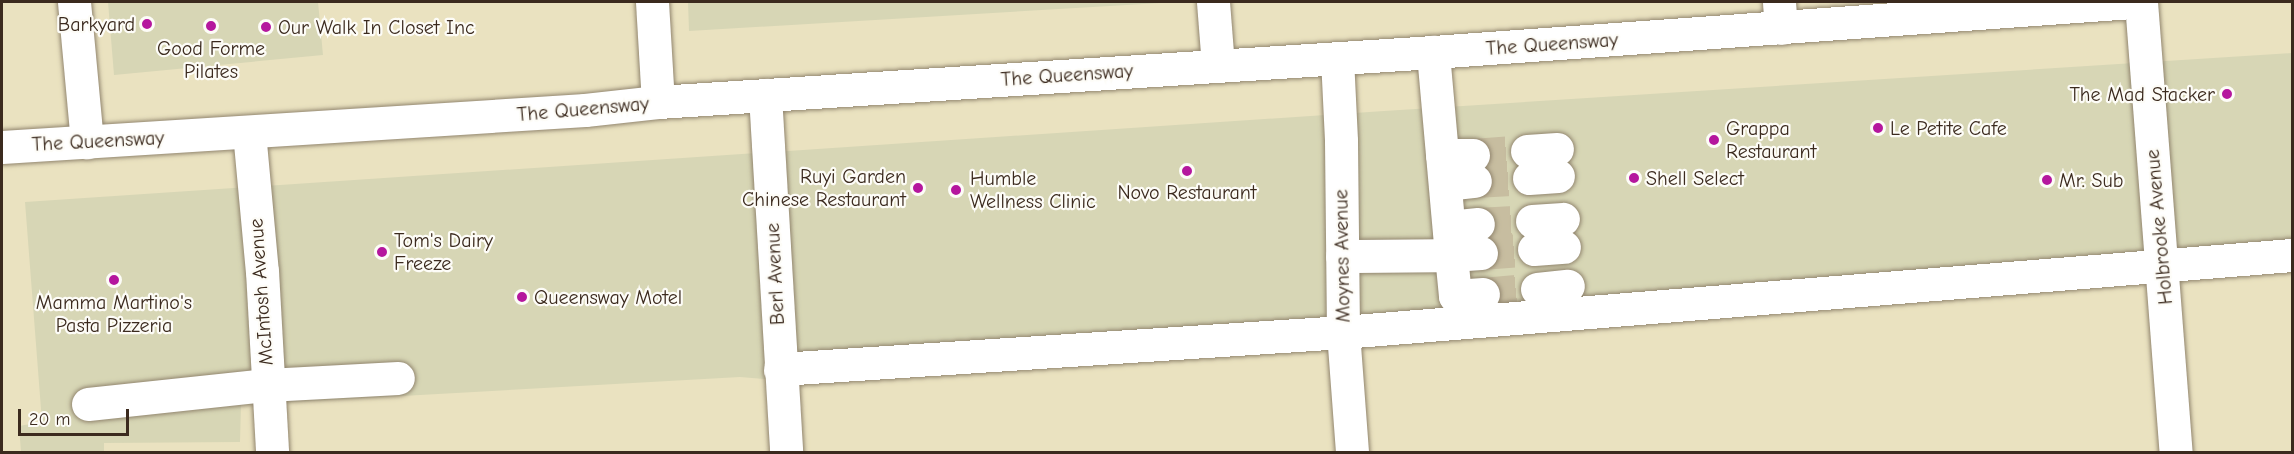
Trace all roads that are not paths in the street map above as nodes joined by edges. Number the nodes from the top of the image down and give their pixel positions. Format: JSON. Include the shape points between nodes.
{"nodes":[{"id":1,"x":74,"y":2,"type":"edge"},
{"id":2,"x":652,"y":2,"type":"edge"},
{"id":3,"x":1213,"y":2,"type":"edge"},
{"id":4,"x":2133,"y":2,"type":"edge"},
{"id":5,"x":2141,"y":2,"type":"edge"},
{"id":6,"x":1780,"y":15,"type":"edge"},
{"id":7,"x":1433,"y":52,"type":"junction"},
{"id":8,"x":1337,"y":58,"type":"junction"},
{"id":9,"x":1218,"y":65,"type":"junction"},
{"id":10,"x":765,"y":95,"type":"junction"},
{"id":11,"x":658,"y":102,"type":"junction"},
{"id":12,"x":249,"y":132,"type":"junction"},
{"id":13,"x":87,"y":142,"type":"junction"},
{"id":14,"x":2,"y":147,"type":"edge"},
{"id":15,"x":1465,"y":240,"type":"junction"},
{"id":16,"x":2292,"y":255,"type":"edge"},
{"id":17,"x":1342,"y":256,"type":"junction"},
{"id":18,"x":2163,"y":264,"type":"junction"},
{"id":19,"x":1484,"y":294,"type":"tunnel mouth"},
{"id":20,"x":1343,"y":332,"type":"junction"},
{"id":21,"x":780,"y":369,"type":"junction"},
{"id":22,"x":398,"y":378,"type":"dead end"},
{"id":23,"x":267,"y":385,"type":"junction"},
{"id":24,"x":88,"y":404,"type":"dead end"},
{"id":25,"x":272,"y":453,"type":"edge"},
{"id":26,"x":786,"y":453,"type":"edge"},
{"id":27,"x":1352,"y":453,"type":"edge"},
{"id":28,"x":2176,"y":453,"type":"edge"}],
"edges":[{"from":1,"to":13,"type":"main road"},
{"from":2,"to":11,"type":"main road"},
{"from":3,"to":9,"type":"main road"},
{"from":4,"to":6,"type":"main road","name":"The Queensway"},
{"from":5,"to":18,"type":"main road","name":"Holbrooke Avenue"},
{"from":6,"to":7,"type":"main road","name":"The Queensway"},
{"from":7,"to":8,"type":"main road","name":"The Queensway"},
{"from":7,"to":15,"type":"main road","via":[[1459,169]]},
{"from":8,"to":9,"type":"main road","name":"The Queensway"},
{"from":8,"to":17,"type":"main road","name":"Moynes Avenue"},
{"from":9,"to":10,"type":"main road","name":"The Queensway"},
{"from":10,"to":11,"type":"main road","name":"The Queensway"},
{"from":10,"to":21,"type":"main road","name":"Berl Avenue"},
{"from":11,"to":12,"type":"main road","name":"The Queensway"},
{"from":12,"to":13,"type":"main road","name":"The Queensway"},
{"from":12,"to":23,"type":"main road","name":"McIntosh Avenue","via":[[262,271]]},
{"from":13,"to":14,"type":"main road","name":"The Queensway"},
{"from":15,"to":17,"type":"main road"},
{"from":15,"to":19,"type":"main road","via":[[1455,296]]},
{"from":16,"to":18,"type":"main road"},
{"from":17,"to":20,"type":"main road","name":"Moynes Avenue"},
{"from":18,"to":20,"type":"main road"},
{"from":18,"to":28,"type":"main road","name":"Holbrooke Avenue"},
{"from":20,"to":21,"type":"main road"},
{"from":20,"to":27,"type":"main road","name":"Moynes Avenue"},
{"from":21,"to":26,"type":"main road","name":"Berl Avenue"},
{"from":22,"to":23,"type":"main road"},
{"from":23,"to":24,"type":"main road"},
{"from":23,"to":25,"type":"main road","name":"McIntosh Avenue"}]}
